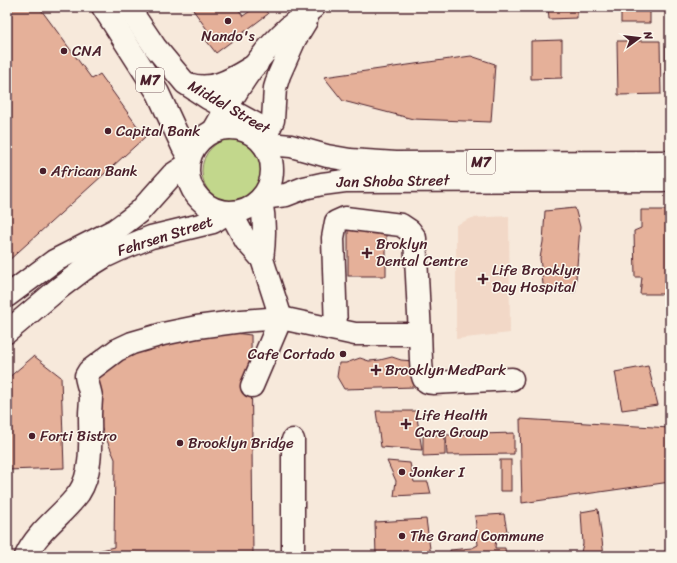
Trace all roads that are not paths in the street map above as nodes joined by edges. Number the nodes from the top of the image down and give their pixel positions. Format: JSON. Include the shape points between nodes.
{"nodes":[{"id":1,"x":103,"y":7,"type":"edge"},
{"id":2,"x":128,"y":7,"type":"edge"},
{"id":3,"x":315,"y":7,"type":"edge"},
{"id":4,"x":155,"y":47,"type":"junction"},
{"id":5,"x":257,"y":64,"type":"junction"},
{"id":6,"x":185,"y":83,"type":"junction"},
{"id":7,"x":223,"y":122,"type":"junction"},
{"id":8,"x":266,"y":140,"type":"junction"},
{"id":9,"x":188,"y":161,"type":"junction"},
{"id":10,"x":670,"y":162,"type":"edge"},
{"id":11,"x":670,"y":180,"type":"edge"},
{"id":12,"x":261,"y":199,"type":"junction"},
{"id":13,"x":229,"y":213,"type":"junction"},
{"id":14,"x":262,"y":259,"type":"junction"},
{"id":15,"x":7,"y":296,"type":"edge"},
{"id":16,"x":281,"y":318,"type":"junction"},
{"id":17,"x":336,"y":330,"type":"junction"},
{"id":18,"x":7,"y":332,"type":"edge"},
{"id":19,"x":420,"y":334,"type":"junction"},
{"id":20,"x":512,"y":379,"type":"dead end"},
{"id":21,"x":252,"y":386,"type":"dead end"},
{"id":22,"x":293,"y":440,"type":"dead end"},
{"id":23,"x":26,"y":556,"type":"edge"},
{"id":24,"x":293,"y":556,"type":"edge"}],
"edges":[{"from":1,"to":9,"type":"main road","number":"M7","via":[[158,93]]},
{"from":2,"to":4,"type":"main road","name":"Middel Street","number":"M7"},
{"from":3,"to":5,"type":"main road","via":[[287,29]]},
{"from":3,"to":8,"type":"main road","via":[[295,39],[279,75],[275,88],[273,120]]},
{"from":4,"to":6,"type":"main road","name":"Middel Street","number":"M7"},
{"from":4,"to":7,"type":"main road","name":"Middel Street","number":"M7","via":[[161,62],[181,90],[191,101]]},
{"from":5,"to":6,"type":"main road","via":[[217,85],[196,86]]},
{"from":5,"to":7,"type":"main road","via":[[236,91]]},
{"from":6,"to":7,"type":"main road","name":"Middel Street","number":"M7"},
{"from":7,"to":8,"type":"main road","name":"Middel Street","number":"M7"},
{"from":7,"to":9,"type":"main road","via":[[195,146]]},
{"from":8,"to":10,"type":"main road","name":"Jan Shoba Street","number":"M7","via":[[327,156],[396,163]]},
{"from":8,"to":12,"type":"main road","via":[[272,174],[267,191]]},
{"from":9,"to":13,"type":"main road","number":"M7","via":[[189,182],[197,197],[205,205]]},
{"from":9,"to":15,"type":"main road","name":"Fehrsen Street","via":[[126,222],[54,261]]},
{"from":11,"to":12,"type":"main road","name":"Jan Shoba Street","number":"M7","via":[[345,181]]},
{"from":12,"to":13,"type":"main road","number":"M7","via":[[245,210]]},
{"from":12,"to":14,"type":"main road","via":[[265,229]]},
{"from":13,"to":14,"type":"main road","via":[[246,241]]},
{"from":13,"to":18,"type":"main road","name":"Fehrsen Street","via":[[213,222],[151,237],[104,258],[58,289]]},
{"from":14,"to":16,"type":"main road"},
{"from":16,"to":17,"type":"main road"},
{"from":16,"to":21,"type":"main road"},
{"from":16,"to":23,"type":"main road","via":[[227,323],[164,334],[132,343],[117,350],[87,373],[91,399],[87,474],[78,493],[47,527]]},
{"from":17,"to":19,"type":"main road","via":[[354,334]]},
{"from":17,"to":19,"type":"main road","via":[[333,238],[336,222],[345,218],[401,225],[410,231],[414,238]]},
{"from":19,"to":20,"type":"main road","via":[[422,373],[427,382]]},
{"from":22,"to":24,"type":"main road"}]}
